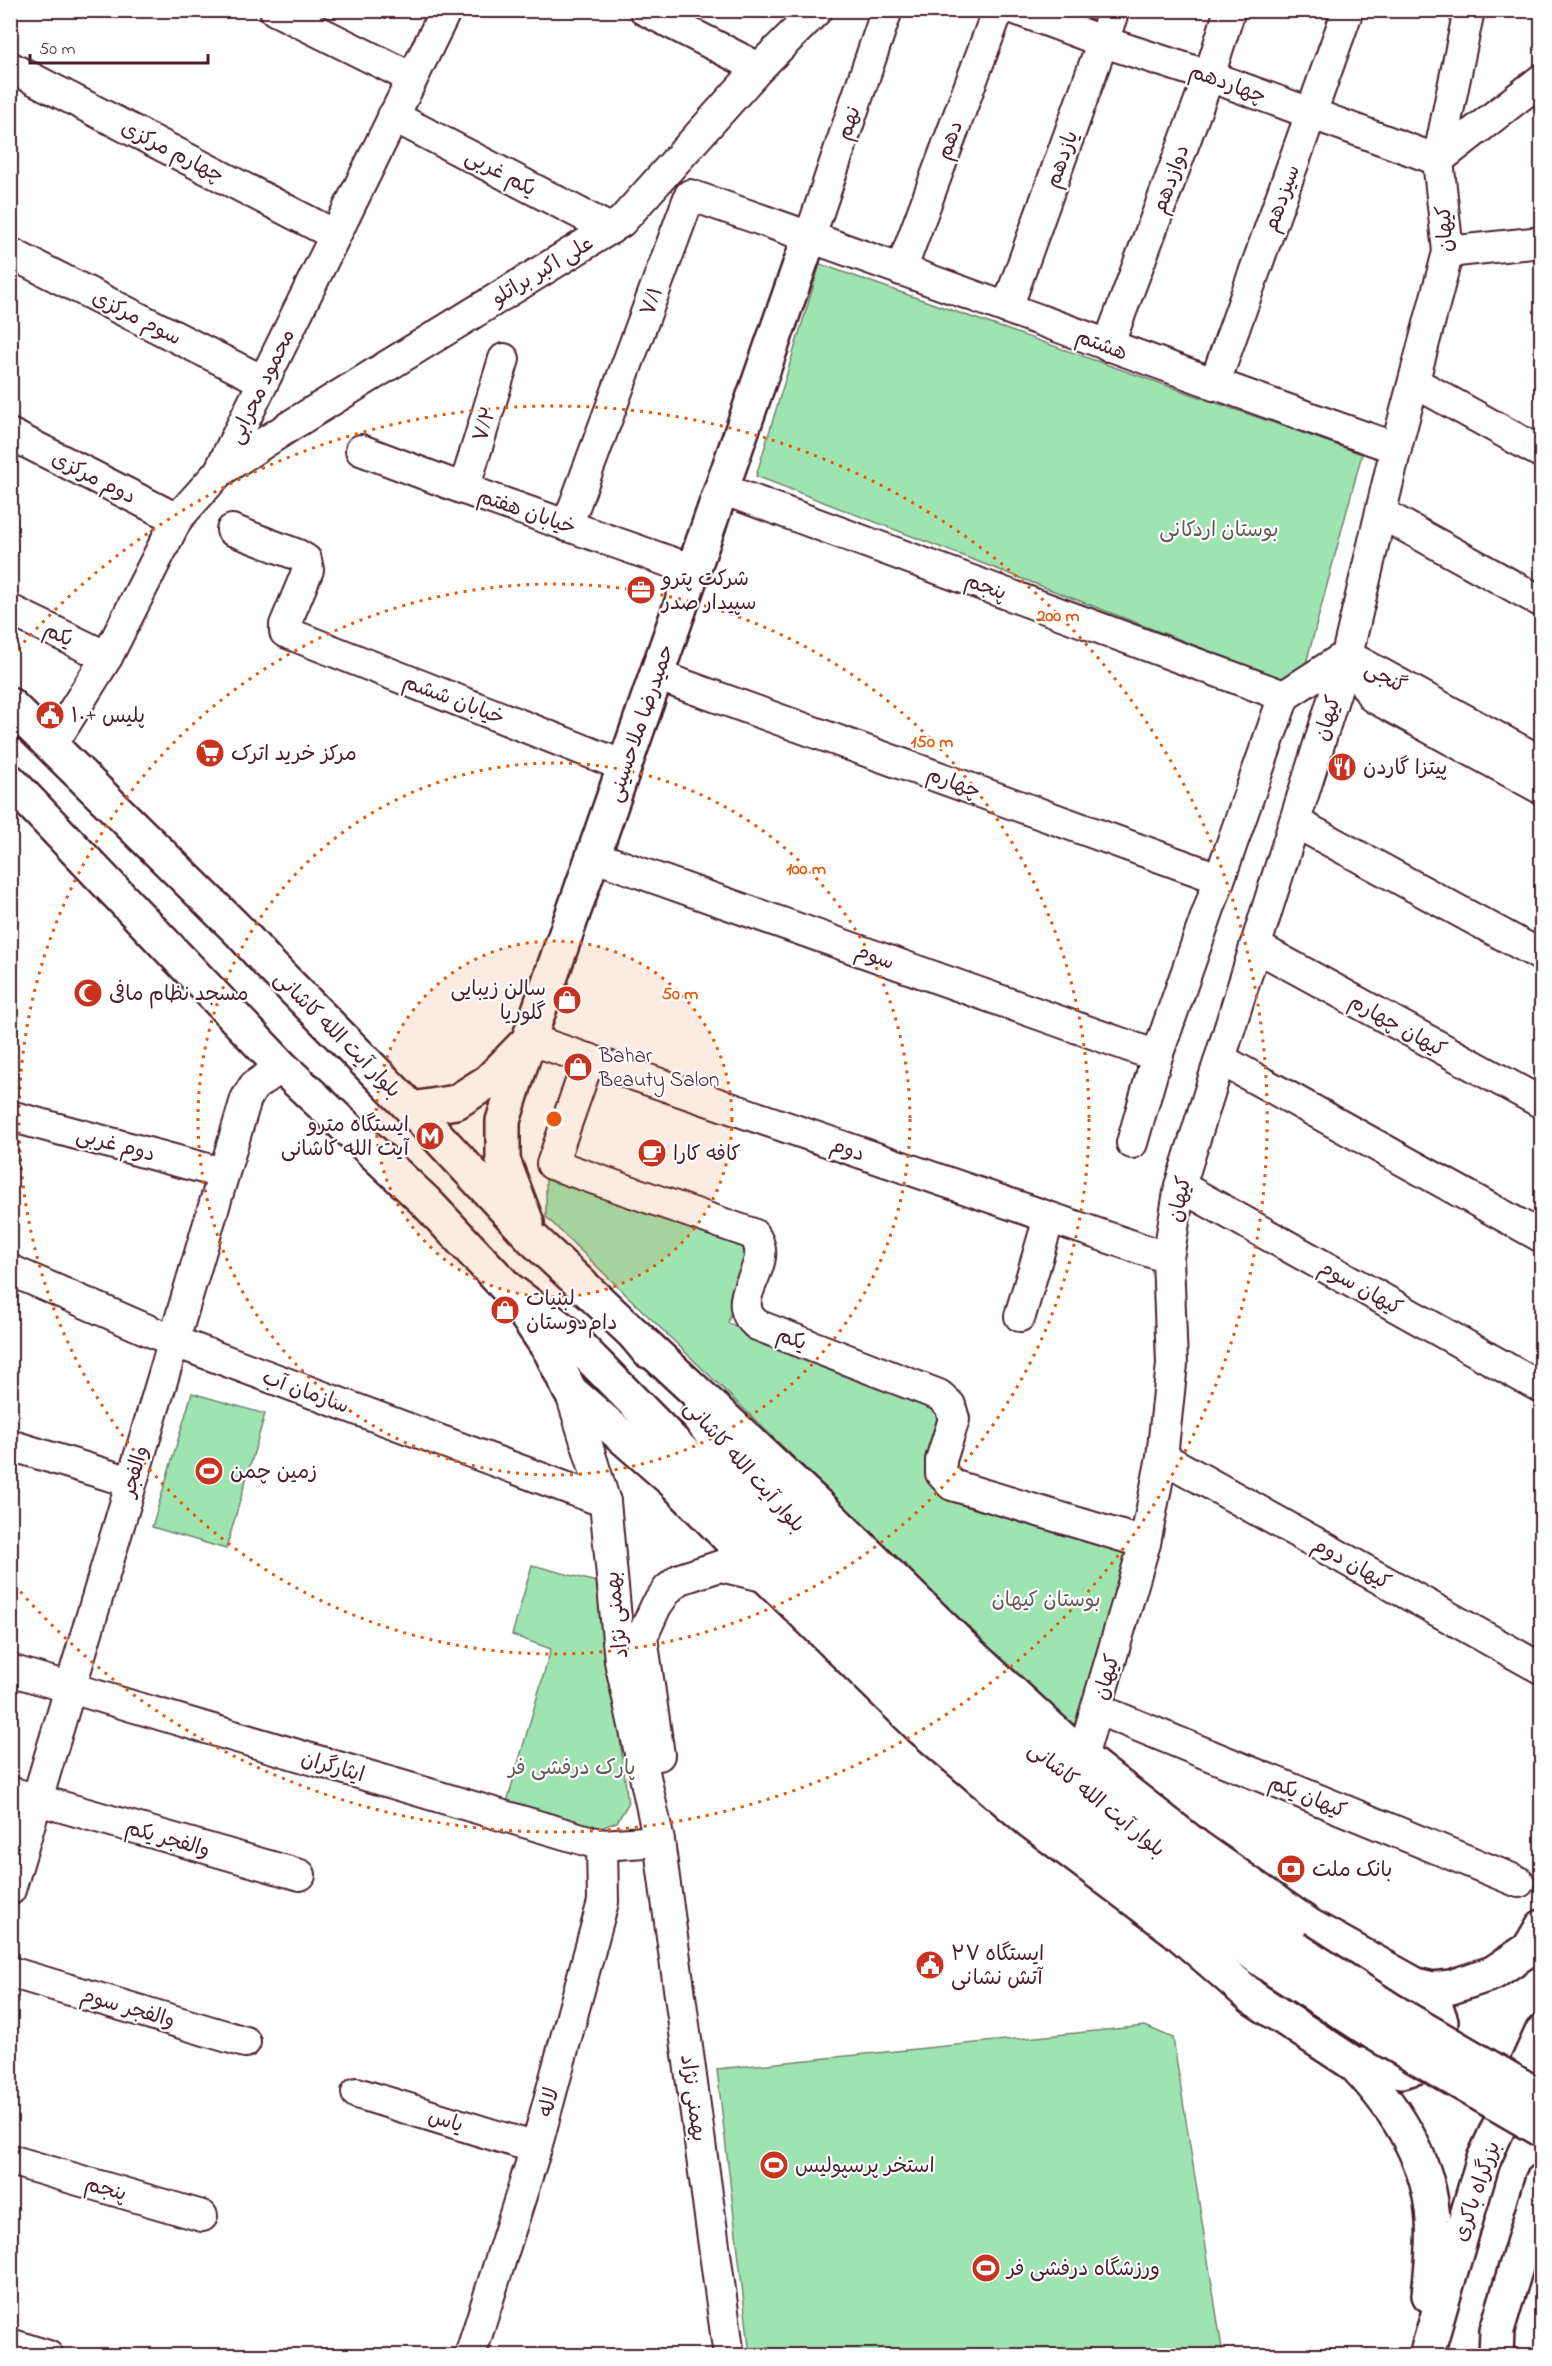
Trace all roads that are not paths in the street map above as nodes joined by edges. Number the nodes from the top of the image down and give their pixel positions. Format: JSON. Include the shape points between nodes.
{"nodes":[{"id":1,"x":275,"y":10,"type":"edge"},
{"id":2,"x":446,"y":10,"type":"edge"},
{"id":3,"x":645,"y":10,"type":"edge"},
{"id":4,"x":817,"y":10,"type":"edge"},
{"id":5,"x":887,"y":10,"type":"edge"},
{"id":6,"x":998,"y":10,"type":"edge"},
{"id":7,"x":1018,"y":10,"type":"edge"},
{"id":8,"x":1114,"y":10,"type":"edge"},
{"id":9,"x":1230,"y":10,"type":"edge"},
{"id":10,"x":1348,"y":10,"type":"edge"},
{"id":11,"x":1469,"y":10,"type":"edge"},
{"id":12,"x":1104,"y":42,"type":"junction"},
{"id":13,"x":10,"y":67,"type":"edge"},
{"id":14,"x":759,"y":68,"type":"junction"},
{"id":15,"x":1209,"y":76,"type":"junction"},
{"id":16,"x":412,"y":78,"type":"junction"},
{"id":17,"x":1542,"y":80,"type":"edge"},
{"id":18,"x":1311,"y":113,"type":"junction"},
{"id":19,"x":393,"y":116,"type":"junction"},
{"id":20,"x":1438,"y":160,"type":"junction"},
{"id":21,"x":610,"y":229,"type":"junction"},
{"id":22,"x":335,"y":235,"type":"junction"},
{"id":23,"x":810,"y":236,"type":"junction"},
{"id":24,"x":1542,"y":242,"type":"edge"},
{"id":25,"x":1449,"y":252,"type":"junction"},
{"id":26,"x":10,"y":253,"type":"edge"},
{"id":27,"x":901,"y":270,"type":"junction"},
{"id":28,"x":1007,"y":308,"type":"junction"},
{"id":29,"x":1108,"y":346,"type":"junction"},
{"id":30,"x":504,"y":359,"type":"dead end"},
{"id":31,"x":263,"y":381,"type":"junction"},
{"id":32,"x":1414,"y":382,"type":"junction"},
{"id":33,"x":1214,"y":385,"type":"junction"},
{"id":34,"x":10,"y":434,"type":"edge"},
{"id":35,"x":1396,"y":448,"type":"junction"},
{"id":36,"x":361,"y":450,"type":"dead end"},
{"id":37,"x":1542,"y":453,"type":"edge"},
{"id":38,"x":219,"y":472,"type":"junction"},
{"id":39,"x":464,"y":489,"type":"junction"},
{"id":40,"x":722,"y":489,"type":"junction"},
{"id":41,"x":1381,"y":513,"type":"junction"},
{"id":42,"x":177,"y":519,"type":"junction"},
{"id":43,"x":567,"y":526,"type":"junction"},
{"id":44,"x":232,"y":530,"type":"dead end"},
{"id":45,"x":693,"y":570,"type":"junction"},
{"id":46,"x":1542,"y":602,"type":"edge"},
{"id":47,"x":10,"y":610,"type":"edge"},
{"id":48,"x":1347,"y":656,"type":"junction"},
{"id":49,"x":107,"y":657,"type":"junction"},
{"id":50,"x":656,"y":675,"type":"junction"},
{"id":51,"x":1284,"y":696,"type":"junction"},
{"id":52,"x":10,"y":705,"type":"edge"},
{"id":53,"x":52,"y":745,"type":"junction"},
{"id":54,"x":1542,"y":762,"type":"edge"},
{"id":55,"x":624,"y":766,"type":"junction"},
{"id":56,"x":10,"y":782,"type":"edge"},
{"id":57,"x":1542,"y":789,"type":"edge"},
{"id":58,"x":1295,"y":822,"type":"junction"},
{"id":59,"x":593,"y":855,"type":"junction"},
{"id":60,"x":1218,"y":878,"type":"junction"},
{"id":61,"x":1256,"y":946,"type":"junction"},
{"id":62,"x":1542,"y":956,"type":"edge"},
{"id":63,"x":529,"y":1039,"type":"junction"},
{"id":64,"x":1156,"y":1056,"type":"junction"},
{"id":65,"x":589,"y":1059,"type":"junction"},
{"id":66,"x":1220,"y":1059,"type":"junction"},
{"id":67,"x":282,"y":1067,"type":"junction"},
{"id":68,"x":1542,"y":1103,"type":"edge"},
{"id":69,"x":412,"y":1109,"type":"junction"},
{"id":70,"x":10,"y":1116,"type":"edge"},
{"id":71,"x":1132,"y":1143,"type":"dead end"},
{"id":72,"x":222,"y":1173,"type":"junction"},
{"id":73,"x":1180,"y":1186,"type":"junction"},
{"id":74,"x":1049,"y":1218,"type":"junction"},
{"id":75,"x":1542,"y":1238,"type":"edge"},
{"id":76,"x":533,"y":1239,"type":"junction"},
{"id":77,"x":1168,"y":1258,"type":"junction"},
{"id":78,"x":10,"y":1270,"type":"edge"},
{"id":79,"x":508,"y":1289,"type":"junction"},
{"id":80,"x":1020,"y":1316,"type":"dead end"},
{"id":81,"x":634,"y":1334,"type":"junction"},
{"id":82,"x":173,"y":1341,"type":"junction"},
{"id":83,"x":1542,"y":1388,"type":"edge"},
{"id":84,"x":570,"y":1391,"type":"junction"},
{"id":85,"x":10,"y":1445,"type":"edge"},
{"id":86,"x":1162,"y":1457,"type":"junction"},
{"id":87,"x":131,"y":1482,"type":"junction"},
{"id":88,"x":605,"y":1502,"type":"junction"},
{"id":89,"x":1145,"y":1543,"type":"junction"},
{"id":90,"x":767,"y":1578,"type":"junction"},
{"id":91,"x":1542,"y":1669,"type":"edge"},
{"id":92,"x":10,"y":1670,"type":"edge"},
{"id":93,"x":70,"y":1688,"type":"junction"},
{"id":94,"x":1097,"y":1709,"type":"junction"},
{"id":95,"x":1082,"y":1756,"type":"junction"},
{"id":96,"x":24,"y":1796,"type":"edge"},
{"id":97,"x":658,"y":1841,"type":"junction"},
{"id":98,"x":602,"y":1845,"type":"junction"},
{"id":99,"x":300,"y":1875,"type":"dead end"},
{"id":100,"x":1519,"y":1882,"type":"dead end"},
{"id":101,"x":10,"y":1890,"type":"edge"},
{"id":102,"x":1542,"y":1927,"type":"edge"},
{"id":103,"x":1287,"y":1960,"type":"junction"},
{"id":104,"x":10,"y":1972,"type":"edge"},
{"id":105,"x":1416,"y":1985,"type":"junction"},
{"id":106,"x":1542,"y":2032,"type":"edge"},
{"id":107,"x":245,"y":2042,"type":"dead end"},
{"id":108,"x":1354,"y":2064,"type":"junction"},
{"id":109,"x":357,"y":2093,"type":"dead end"},
{"id":110,"x":1542,"y":2098,"type":"edge"},
{"id":111,"x":1542,"y":2130,"type":"edge"},
{"id":112,"x":536,"y":2148,"type":"junction"},
{"id":113,"x":10,"y":2160,"type":"edge"},
{"id":114,"x":1542,"y":2181,"type":"edge"},
{"id":115,"x":202,"y":2216,"type":"dead end"},
{"id":116,"x":10,"y":2344,"type":"edge"},
{"id":117,"x":1426,"y":2352,"type":"edge"},
{"id":118,"x":48,"y":2355,"type":"edge"},
{"id":119,"x":470,"y":2355,"type":"edge"},
{"id":120,"x":729,"y":2355,"type":"edge"},
{"id":121,"x":1496,"y":2355,"type":"edge"}],
"edges":[{"from":1,"to":16,"type":"street"},
{"from":2,"to":16,"type":"street","name":"محمود محرابی"},
{"from":3,"to":14,"type":"street"},
{"from":4,"to":14,"type":"street","name":"علی اکبر براتلو"},
{"from":5,"to":23,"type":"street","name":"نهم"},
{"from":6,"to":27,"type":"street","name":"دهم"},
{"from":7,"to":12,"type":"street","name":"چهاردهم"},
{"from":8,"to":12,"type":"street","name":"یازدهم"},
{"from":9,"to":15,"type":"street","name":"دوازدهم"},
{"from":10,"to":18,"type":"street","name":"سیزدهم"},
{"from":11,"to":20,"type":"street","name":"کیهان"},
{"from":12,"to":15,"type":"street","name":"چهاردهم"},
{"from":12,"to":28,"type":"street","name":"یازدهم"},
{"from":13,"to":22,"type":"street","name":"چهارم مرکزی"},
{"from":14,"to":21,"type":"street","name":"علی اکبر براتلو","via":[[621,222]]},
{"from":15,"to":18,"type":"street","name":"چهاردهم"},
{"from":15,"to":29,"type":"street","name":"دوازدهم"},
{"from":16,"to":19,"type":"street","name":"محمود محرابی"},
{"from":17,"to":20,"type":"street"},
{"from":18,"to":20,"type":"street","name":"چهاردهم"},
{"from":18,"to":33,"type":"street","name":"سیزدهم"},
{"from":19,"to":21,"type":"street","name":"یکم غربی"},
{"from":19,"to":22,"type":"street","name":"محمود محرابی"},
{"from":20,"to":25,"type":"street","name":"کیهان"},
{"from":21,"to":38,"type":"street","name":"علی اکبر براتلو"},
{"from":22,"to":31,"type":"street","name":"محمود محرابی"},
{"from":23,"to":27,"type":"street","name":"هشتم"},
{"from":23,"to":40,"type":"main road","name":"حمیدرضا ملاحسینی"},
{"from":23,"to":43,"type":"street","name":"۷/۱","via":[[690,195]]},
{"from":24,"to":25,"type":"street"},
{"from":25,"to":32,"type":"street","name":"کیهان"},
{"from":26,"to":31,"type":"street","name":"سوم مرکزی"},
{"from":27,"to":28,"type":"street","name":"هشتم"},
{"from":28,"to":29,"type":"street","name":"هشتم"},
{"from":29,"to":33,"type":"street","name":"هشتم"},
{"from":30,"to":39,"type":"street","name":"۷/۲"},
{"from":31,"to":38,"type":"street","name":"محمود محرابی"},
{"from":32,"to":35,"type":"street","name":"کیهان"},
{"from":32,"to":37,"type":"street"},
{"from":33,"to":35,"type":"street","name":"هشتم"},
{"from":34,"to":42,"type":"street","name":"دوم مرکزی"},
{"from":35,"to":41,"type":"street","name":"کیهان"},
{"from":36,"to":39,"type":"street","name":"خیابان هفتم"},
{"from":38,"to":42,"type":"street","name":"محمود محرابی"},
{"from":39,"to":43,"type":"street","name":"خیابان هفتم"},
{"from":40,"to":45,"type":"main road","name":"حمیدرضا ملاحسینی"},
{"from":40,"to":51,"type":"street","name":"پنجم"},
{"from":41,"to":46,"type":"street"},
{"from":41,"to":48,"type":"street","name":"کیهان"},
{"from":42,"to":49,"type":"street","name":"محمود محرابی"},
{"from":43,"to":45,"type":"street","name":"خیابان هفتم"},
{"from":44,"to":55,"type":"street","name":"خیابان ششم","via":[[306,560],[308,570],[285,632]]},
{"from":45,"to":50,"type":"main road","name":"حمیدرضا ملاحسینی"},
{"from":47,"to":49,"type":"street","name":"یکم"},
{"from":48,"to":51,"type":"street","name":"کیهان"},
{"from":48,"to":54,"type":"street","name":"گنجی"},
{"from":48,"to":57,"type":"street","name":"گنجی","via":[[1373,697]]},
{"from":48,"to":58,"type":"street","name":"کیهان"},
{"from":49,"to":53,"type":"street","name":"محمود محرابی"},
{"from":50,"to":55,"type":"main road","name":"حمیدرضا ملاحسینی"},
{"from":50,"to":60,"type":"street","name":"چهارم"},
{"from":51,"to":60,"type":"street"},
{"from":52,"to":53,"type":"main road","name":"بلوار آیت الله کاشانی"},
{"from":53,"to":69,"type":"main road","name":"بلوار آیت الله کاشانی"},
{"from":55,"to":59,"type":"main road","name":"حمیدرضا ملاحسینی"},
{"from":56,"to":67,"type":"main road","name":"بلوار آیت الله کاشانی"},
{"from":58,"to":61,"type":"street","name":"کیهان"},
{"from":58,"to":62,"type":"street"},
{"from":59,"to":63,"type":"main road","name":"حمیدرضا ملاحسینی"},
{"from":59,"to":64,"type":"street","name":"سوم"},
{"from":60,"to":64,"type":"street"},
{"from":61,"to":66,"type":"street","name":"کیهان"},
{"from":61,"to":68,"type":"street","name":"کیهان چهارم"},
{"from":63,"to":65,"type":"street","name":"دوم"},
{"from":63,"to":69,"type":"main road","via":[[489,1081],[456,1102]]},
{"from":63,"to":76,"type":"main road","name":"حمیدرضا ملاحسینی","via":[[503,1121],[503,1160]]},
{"from":64,"to":71,"type":"street"},
{"from":65,"to":74,"type":"street","name":"دوم"},
{"from":65,"to":89,"type":"street","name":"یکم","via":[[552,1164],[753,1234],[760,1242],[761,1255],[747,1299],[747,1313],[757,1325],[939,1395],[950,1405],[954,1419],[941,1460],[941,1473],[952,1485]]},
{"from":66,"to":73,"type":"street","name":"کیهان"},
{"from":66,"to":75,"type":"street"},
{"from":67,"to":72,"type":"street","name":"والفجر","via":[[254,1086],[246,1099]]},
{"from":67,"to":79,"type":"main road","name":"بلوار آیت الله کاشانی","via":[[426,1202]]},
{"from":69,"to":76,"type":"main road","name":"بلوار آیت الله کاشانی"},
{"from":70,"to":72,"type":"street","name":"دوم غربی"},
{"from":72,"to":82,"type":"street","name":"والفجر"},
{"from":73,"to":77,"type":"street","name":"کیهان"},
{"from":73,"to":83,"type":"street","name":"کیهان سوم"},
{"from":74,"to":77,"type":"street","name":"دوم"},
{"from":74,"to":80,"type":"street"},
{"from":76,"to":81,"type":"main road","name":"بلوار آیت الله کاشانی"},
{"from":77,"to":86,"type":"street","name":"کیهان","via":[[1172,1364]]},
{"from":78,"to":82,"type":"street","name":"سازمان آب"},
{"from":79,"to":84,"type":"main road"},
{"from":79,"to":103,"type":"main road","name":"بلوار آیت الله کاشانی","via":[[563,1330],[806,1577],[945,1710],[1155,1883]]},
{"from":81,"to":95,"type":"main road"},
{"from":81,"to":103,"type":"main road","name":"بلوار آیت الله کاشانی","via":[[723,1449],[951,1677]]},
{"from":82,"to":87,"type":"street","name":"والفجر"},
{"from":82,"to":88,"type":"street","name":"سازمان آب"},
{"from":84,"to":88,"type":"street","name":"بهمنی نژاد"},
{"from":84,"to":90,"type":"main road","via":[[674,1482]]},
{"from":85,"to":87,"type":"street"},
{"from":86,"to":89,"type":"street","name":"کیهان"},
{"from":86,"to":91,"type":"street","name":"کیهان دوم"},
{"from":87,"to":93,"type":"street","name":"والفجر"},
{"from":88,"to":97,"type":"street","name":"بهمنی نژاد","via":[[620,1661]]},
{"from":89,"to":94,"type":"street","name":"کیهان"},
{"from":90,"to":97,"type":"street","name":"بهمنی نژاد","via":[[720,1566],[680,1579],[656,1606],[642,1636],[664,1791]]},
{"from":90,"to":108,"type":"main road","via":[[921,1728],[1029,1821],[1175,1930],[1253,1998]]},
{"from":92,"to":93,"type":"street","name":"ایثارگران"},
{"from":93,"to":96,"type":"street","name":"والفجر"},
{"from":93,"to":98,"type":"street","name":"ایثارگران"},
{"from":94,"to":95,"type":"street","name":"کیهان"},
{"from":94,"to":100,"type":"street","name":"کیهان یکم"},
{"from":95,"to":105,"type":"main road","via":[[1197,1847],[1301,1919]]},
{"from":96,"to":99,"type":"street","name":"والفجر یکم"},
{"from":96,"to":101,"type":"street","name":"والفجر"},
{"from":97,"to":98,"type":"street","name":"ایثارگران"},
{"from":97,"to":120,"type":"street","name":"بهمنی نژاد"},
{"from":98,"to":112,"type":"street","name":"لاله","via":[[603,1902]]},
{"from":102,"to":105,"type":"main road","via":[[1529,1949],[1493,1973],[1451,1987],[1432,1989]]},
{"from":103,"to":110,"type":"main road","name":"بلوار آیت الله کاشانی","bridge":true,"via":[[1391,2010]]},
{"from":103,"to":111,"type":"main road","name":"بلوار آیت الله کاشانی","bridge":true,"via":[[1376,2034]]},
{"from":104,"to":107,"type":"street","name":"والفجر سوم"},
{"from":105,"to":108,"type":"main road","via":[[1436,2007],[1441,2021],[1436,2048],[1421,2063],[1402,2071]]},
{"from":106,"to":117,"type":"main road","name":"بزرگراه باکری","via":[[1483,2161]]},
{"from":108,"to":117,"type":"main road","via":[[1386,2101],[1410,2140],[1428,2186],[1434,2222]]},
{"from":109,"to":112,"type":"street","name":"یاس"},
{"from":112,"to":119,"type":"street","name":"لاله"},
{"from":113,"to":115,"type":"street","name":"پنجم"},
{"from":114,"to":121,"type":"main road","via":[[1497,2330]]},
{"from":116,"to":118,"type":"street"}]}
